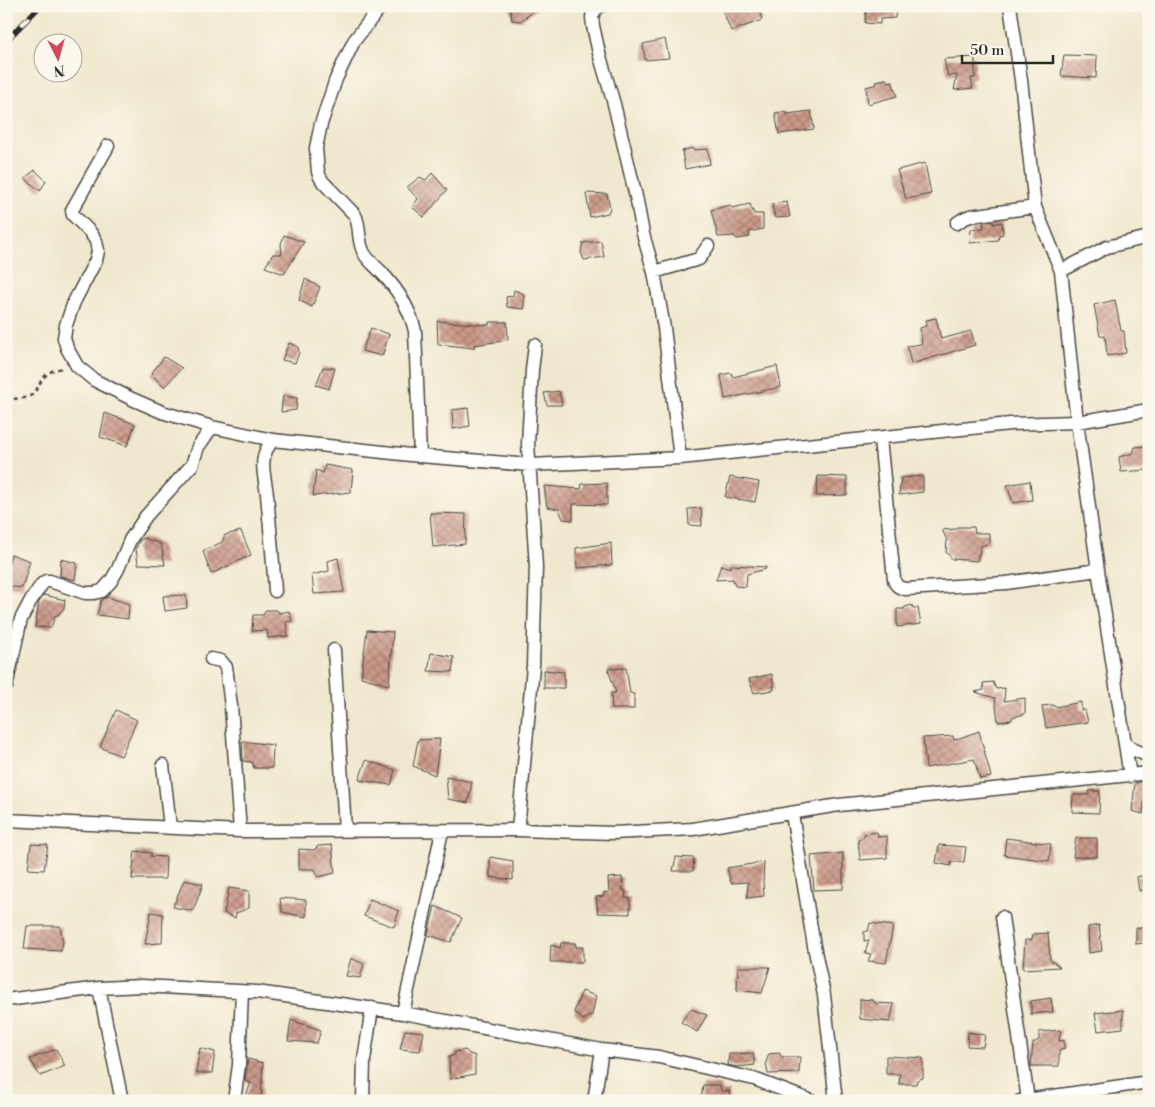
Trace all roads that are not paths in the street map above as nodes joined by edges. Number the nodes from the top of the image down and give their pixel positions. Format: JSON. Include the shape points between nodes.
{"nodes":[{"id":1,"x":381,"y":6,"type":"edge"},
{"id":2,"x":600,"y":6,"type":"edge"},
{"id":3,"x":1010,"y":6,"type":"edge"},
{"id":4,"x":108,"y":146,"type":"dead end"},
{"id":5,"x":1035,"y":207,"type":"junction"},
{"id":6,"x":957,"y":223,"type":"dead end"},
{"id":7,"x":1149,"y":237,"type":"edge"},
{"id":8,"x":708,"y":246,"type":"dead end"},
{"id":9,"x":654,"y":272,"type":"junction"},
{"id":10,"x":1061,"y":272,"type":"junction"},
{"id":11,"x":535,"y":345,"type":"dead end"},
{"id":12,"x":1149,"y":410,"type":"edge"},
{"id":13,"x":1076,"y":422,"type":"junction"},
{"id":14,"x":212,"y":427,"type":"junction"},
{"id":15,"x":880,"y":438,"type":"junction"},
{"id":16,"x":273,"y":440,"type":"junction"},
{"id":17,"x":420,"y":456,"type":"junction"},
{"id":18,"x":680,"y":458,"type":"junction"},
{"id":19,"x":530,"y":465,"type":"junction"},
{"id":20,"x":1098,"y":570,"type":"junction"},
{"id":21,"x":275,"y":592,"type":"dead end"},
{"id":22,"x":334,"y":650,"type":"dead end"},
{"id":23,"x":211,"y":659,"type":"dead end"},
{"id":24,"x":6,"y":686,"type":"edge"},
{"id":25,"x":1125,"y":743,"type":"junction"},
{"id":26,"x":1149,"y":756,"type":"edge"},
{"id":27,"x":163,"y":765,"type":"dead end"},
{"id":28,"x":1149,"y":773,"type":"edge"},
{"id":29,"x":1130,"y":776,"type":"junction"},
{"id":30,"x":792,"y":814,"type":"junction"},
{"id":31,"x":6,"y":820,"type":"edge"},
{"id":32,"x":170,"y":828,"type":"junction"},
{"id":33,"x":240,"y":830,"type":"junction"},
{"id":34,"x":345,"y":830,"type":"junction"},
{"id":35,"x":442,"y":830,"type":"junction"},
{"id":36,"x":518,"y":830,"type":"junction"},
{"id":37,"x":1002,"y":917,"type":"dead end"},
{"id":38,"x":99,"y":988,"type":"junction"},
{"id":39,"x":242,"y":992,"type":"junction"},
{"id":40,"x":6,"y":1000,"type":"edge"},
{"id":41,"x":372,"y":1008,"type":"junction"},
{"id":42,"x":403,"y":1013,"type":"junction"},
{"id":43,"x":602,"y":1050,"type":"junction"},
{"id":44,"x":1149,"y":1082,"type":"edge"},
{"id":45,"x":1024,"y":1100,"type":"edge"},
{"id":46,"x":122,"y":1101,"type":"edge"},
{"id":47,"x":234,"y":1101,"type":"edge"},
{"id":48,"x":363,"y":1101,"type":"edge"},
{"id":49,"x":594,"y":1101,"type":"edge"},
{"id":50,"x":812,"y":1101,"type":"edge"},
{"id":51,"x":836,"y":1101,"type":"edge"}],
"edges":[{"from":1,"to":17,"type":"street","via":[[354,41],[336,79],[316,148],[318,172],[323,182],[355,215],[363,253],[397,291],[412,318]]},
{"from":2,"to":9,"type":"street","via":[[592,17],[593,26]]},
{"from":3,"to":5,"type":"street"},
{"from":4,"to":14,"type":"street","via":[[71,213],[90,232],[98,251],[66,325],[66,348],[77,366],[94,380],[162,412]]},
{"from":5,"to":6,"type":"street","via":[[970,216]]},
{"from":5,"to":10,"type":"street"},
{"from":7,"to":10,"type":"street","via":[[1107,247]]},
{"from":8,"to":9,"type":"street","via":[[699,259]]},
{"from":9,"to":18,"type":"street"},
{"from":10,"to":13,"type":"street"},
{"from":11,"to":19,"type":"street","via":[[529,413]]},
{"from":12,"to":13,"type":"street"},
{"from":13,"to":15,"type":"street","via":[[1010,424]]},
{"from":13,"to":20,"type":"street"},
{"from":14,"to":16,"type":"street"},
{"from":14,"to":24,"type":"street","via":[[198,447],[192,465],[146,516],[130,540],[111,581],[102,591],[85,593],[50,581],[42,584],[21,619]]},
{"from":15,"to":18,"type":"street"},
{"from":15,"to":20,"type":"street","via":[[894,584],[898,587],[1006,583]]},
{"from":16,"to":17,"type":"street"},
{"from":16,"to":21,"type":"street","via":[[267,448],[263,465]]},
{"from":17,"to":19,"type":"street"},
{"from":18,"to":19,"type":"street"},
{"from":19,"to":36,"type":"street","via":[[536,567],[534,666]]},
{"from":20,"to":25,"type":"street"},
{"from":22,"to":34,"type":"street"},
{"from":23,"to":33,"type":"street","via":[[221,661],[226,667]]},
{"from":25,"to":26,"type":"street"},
{"from":25,"to":29,"type":"street"},
{"from":27,"to":32,"type":"street"},
{"from":28,"to":29,"type":"street"},
{"from":29,"to":30,"type":"street","via":[[839,805]]},
{"from":30,"to":36,"type":"street","via":[[693,829],[613,833]]},
{"from":30,"to":51,"type":"street","via":[[824,995]]},
{"from":31,"to":32,"type":"street"},
{"from":32,"to":33,"type":"street"},
{"from":33,"to":34,"type":"street"},
{"from":34,"to":35,"type":"street"},
{"from":35,"to":36,"type":"street"},
{"from":35,"to":42,"type":"street"},
{"from":37,"to":45,"type":"street"},
{"from":38,"to":39,"type":"street","via":[[142,986]]},
{"from":38,"to":40,"type":"street"},
{"from":38,"to":46,"type":"street"},
{"from":39,"to":41,"type":"street"},
{"from":39,"to":47,"type":"street"},
{"from":41,"to":42,"type":"street"},
{"from":41,"to":48,"type":"street","via":[[364,1060]]},
{"from":42,"to":43,"type":"street"},
{"from":43,"to":49,"type":"street"},
{"from":43,"to":50,"type":"street","via":[[710,1068],[754,1079]]},
{"from":44,"to":45,"type":"street"}]}
